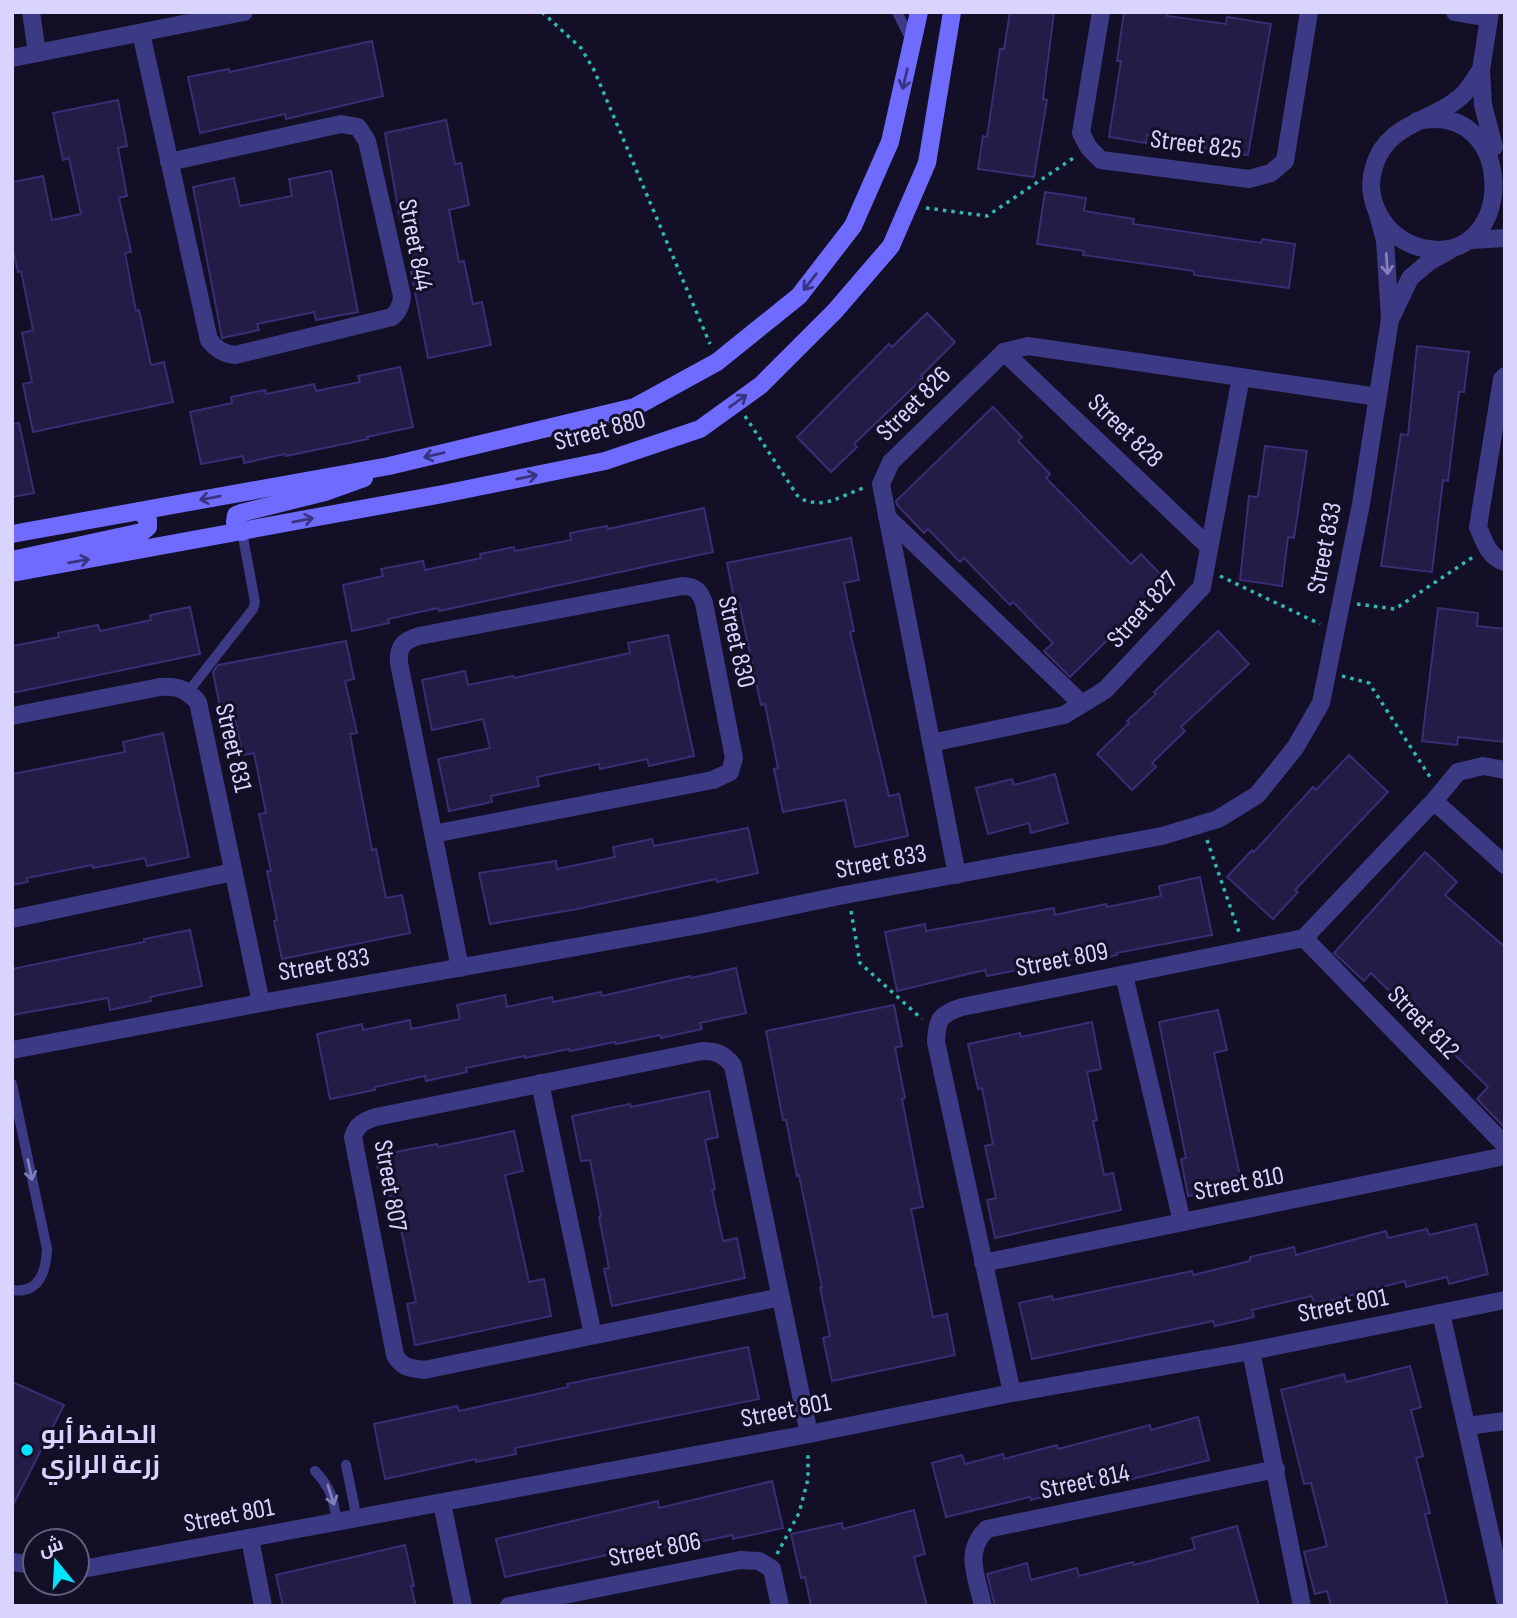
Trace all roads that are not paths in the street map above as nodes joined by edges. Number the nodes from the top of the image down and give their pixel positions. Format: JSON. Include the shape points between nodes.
{"nodes":[{"id":1,"x":31,"y":12,"type":"edge"},
{"id":2,"x":244,"y":12,"type":"edge"},
{"id":3,"x":897,"y":12,"type":"edge"},
{"id":4,"x":919,"y":12,"type":"edge"},
{"id":5,"x":952,"y":12,"type":"edge"},
{"id":6,"x":1101,"y":12,"type":"edge"},
{"id":7,"x":1309,"y":12,"type":"edge"},
{"id":8,"x":1455,"y":12,"type":"edge"},
{"id":9,"x":1490,"y":15,"type":"edge"},
{"id":10,"x":141,"y":33,"type":"junction"},
{"id":11,"x":914,"y":45,"type":"junction"},
{"id":12,"x":37,"y":53,"type":"junction"},
{"id":13,"x":12,"y":58,"type":"edge"},
{"id":14,"x":1481,"y":70,"type":"junction"},
{"id":15,"x":1417,"y":121,"type":"junction"},
{"id":16,"x":1496,"y":156,"type":"junction"},
{"id":17,"x":169,"y":162,"type":"junction"},
{"id":18,"x":1504,"y":178,"type":"edge"},
{"id":19,"x":1377,"y":211,"type":"junction"},
{"id":20,"x":1505,"y":238,"type":"edge"},
{"id":21,"x":1464,"y":243,"type":"junction"},
{"id":22,"x":1390,"y":319,"type":"junction"},
{"id":23,"x":1004,"y":352,"type":"junction"},
{"id":24,"x":1505,"y":376,"type":"edge"},
{"id":25,"x":1241,"y":377,"type":"junction"},
{"id":26,"x":1378,"y":397,"type":"junction"},
{"id":27,"x":389,"y":466,"type":"junction"},
{"id":28,"x":140,"y":511,"type":"junction"},
{"id":29,"x":887,"y":517,"type":"junction"},
{"id":30,"x":242,"y":532,"type":"junction"},
{"id":31,"x":12,"y":534,"type":"edge"},
{"id":32,"x":1209,"y":547,"type":"junction"},
{"id":33,"x":12,"y":560,"type":"edge"},
{"id":34,"x":1505,"y":562,"type":"edge"},
{"id":35,"x":12,"y":573,"type":"edge"},
{"id":36,"x":188,"y":692,"type":"junction"},
{"id":37,"x":1082,"y":704,"type":"junction"},
{"id":38,"x":12,"y":716,"type":"edge"},
{"id":39,"x":931,"y":743,"type":"junction"},
{"id":40,"x":1505,"y":769,"type":"edge"},
{"id":41,"x":1437,"y":797,"type":"junction"},
{"id":42,"x":433,"y":834,"type":"junction"},
{"id":43,"x":1505,"y":865,"type":"edge"},
{"id":44,"x":233,"y":872,"type":"junction"},
{"id":45,"x":957,"y":875,"type":"junction"},
{"id":46,"x":12,"y":919,"type":"edge"},
{"id":47,"x":1304,"y":938,"type":"junction"},
{"id":48,"x":460,"y":968,"type":"junction"},
{"id":49,"x":1124,"y":975,"type":"junction"},
{"id":50,"x":261,"y":1003,"type":"junction"},
{"id":51,"x":12,"y":1050,"type":"edge"},
{"id":52,"x":540,"y":1083,"type":"junction"},
{"id":53,"x":12,"y":1084,"type":"edge"},
{"id":54,"x":14,"y":1104,"type":"edge"},
{"id":55,"x":1505,"y":1145,"type":"edge"},
{"id":56,"x":1505,"y":1156,"type":"edge"},
{"id":57,"x":1182,"y":1222,"type":"junction"},
{"id":58,"x":983,"y":1263,"type":"junction"},
{"id":59,"x":12,"y":1290,"type":"edge"},
{"id":60,"x":781,"y":1297,"type":"junction"},
{"id":61,"x":1505,"y":1300,"type":"edge"},
{"id":62,"x":1441,"y":1313,"type":"junction"},
{"id":63,"x":593,"y":1335,"type":"junction"},
{"id":64,"x":1251,"y":1352,"type":"junction"},
{"id":65,"x":1012,"y":1393,"type":"junction"},
{"id":66,"x":1505,"y":1421,"type":"edge"},
{"id":67,"x":1467,"y":1426,"type":"junction"},
{"id":68,"x":809,"y":1434,"type":"junction"},
{"id":69,"x":346,"y":1465,"type":"dead end"},
{"id":70,"x":1276,"y":1469,"type":"junction"},
{"id":71,"x":315,"y":1471,"type":"dead end"},
{"id":72,"x":442,"y":1503,"type":"junction"},
{"id":73,"x":357,"y":1519,"type":"junction"},
{"id":74,"x":337,"y":1522,"type":"junction"},
{"id":75,"x":250,"y":1539,"type":"junction"},
{"id":76,"x":91,"y":1567,"type":"edge"},
{"id":77,"x":1505,"y":1600,"type":"edge"},
{"id":78,"x":262,"y":1606,"type":"edge"},
{"id":79,"x":463,"y":1606,"type":"edge"},
{"id":80,"x":509,"y":1606,"type":"edge"},
{"id":81,"x":780,"y":1606,"type":"edge"},
{"id":82,"x":983,"y":1606,"type":"edge"},
{"id":83,"x":1302,"y":1606,"type":"edge"}],
"edges":[{"from":1,"to":12,"type":"street"},
{"from":2,"to":10,"type":"street"},
{"from":3,"to":11,"type":"lane"},
{"from":4,"to":11,"type":"street","name":"Street 880"},
{"from":30,"to":5,"type":"street","name":"Street 880","one_way":true,"via":[[606,461],[700,429],[761,385],[891,246],[927,163]]},
{"from":6,"to":7,"type":"street","name":"Street 825","via":[[1081,133],[1089,148],[1101,160],[1250,179],[1271,173],[1285,162]]},
{"from":8,"to":9,"type":"street"},
{"from":9,"to":14,"type":"street"},
{"from":10,"to":12,"type":"street"},
{"from":10,"to":17,"type":"street","name":"Street 844"},
{"from":11,"to":27,"type":"street","name":"Street 880","one_way":true,"via":[[890,142],[853,226],[799,296],[717,362],[635,407]]},
{"from":12,"to":13,"type":"street"},
{"from":14,"to":15,"type":"street","via":[[1459,99]]},
{"from":14,"to":16,"type":"street","via":[[1483,105]]},
{"from":15,"to":16,"type":"street","via":[[1448,119],[1463,124],[1477,132]]},
{"from":15,"to":19,"type":"street","via":[[1393,135],[1377,158],[1371,184]]},
{"from":16,"to":18,"type":"street"},
{"from":17,"to":17,"type":"street","name":"Street 844","via":[[209,340],[219,350],[234,355],[396,314],[402,296],[367,141],[358,127],[341,124]]},
{"from":18,"to":21,"type":"street","via":[[1492,219]]},
{"from":19,"to":21,"type":"street","via":[[1391,230],[1410,244],[1433,250]]},
{"from":19,"to":22,"type":"street","name":"Street 833","one_way":true,"via":[[1385,240]]},
{"from":20,"to":21,"type":"street"},
{"from":21,"to":22,"type":"street","name":"Street 833","via":[[1410,278]]},
{"from":22,"to":26,"type":"street","name":"Street 833"},
{"from":23,"to":25,"type":"street","via":[[1028,346]]},
{"from":23,"to":29,"type":"street","name":"Street 826","via":[[891,462],[881,484]]},
{"from":23,"to":32,"type":"street","name":"Street 828"},
{"from":24,"to":34,"type":"street","via":[[1478,527],[1487,547]]},
{"from":25,"to":26,"type":"street"},
{"from":25,"to":32,"type":"street","name":"Street 827"},
{"from":26,"to":45,"type":"street","name":"Street 833","via":[[1321,703],[1295,748],[1265,786],[1218,819],[1162,836]]},
{"from":27,"to":28,"type":"street","name":"Street 880","one_way":true},
{"from":27,"to":30,"type":"street","via":[[356,482],[242,513],[235,522]]},
{"from":28,"to":31,"type":"street","name":"Street 880"},
{"from":28,"to":33,"type":"street","via":[[148,520],[142,532]]},
{"from":29,"to":37,"type":"street"},
{"from":29,"to":39,"type":"street","name":"Street 826"},
{"from":35,"to":30,"type":"street","name":"Street 880","one_way":true},
{"from":30,"to":36,"type":"lane","via":[[253,609]]},
{"from":32,"to":37,"type":"street","name":"Street 827","via":[[1202,587],[1105,690]]},
{"from":36,"to":38,"type":"street","name":"Street 831","via":[[175,686],[160,687]]},
{"from":36,"to":44,"type":"street","name":"Street 831","via":[[198,702]]},
{"from":37,"to":39,"type":"street","name":"Street 827","via":[[1064,715]]},
{"from":39,"to":45,"type":"street","name":"Street 826"},
{"from":40,"to":41,"type":"street","via":[[1483,766],[1458,772]]},
{"from":41,"to":43,"type":"street"},
{"from":41,"to":47,"type":"street"},
{"from":42,"to":42,"type":"street","name":"Street 830","via":[[399,663],[406,640],[682,586],[698,590],[734,758],[730,772]]},
{"from":42,"to":48,"type":"street","name":"Street 830"},
{"from":44,"to":46,"type":"street"},
{"from":44,"to":50,"type":"street","name":"Street 831"},
{"from":45,"to":48,"type":"street","name":"Street 833"},
{"from":47,"to":49,"type":"street","name":"Street 809"},
{"from":47,"to":55,"type":"street","name":"Street 812"},
{"from":48,"to":50,"type":"street","name":"Street 833"},
{"from":49,"to":57,"type":"street"},
{"from":49,"to":58,"type":"street","name":"Street 809","via":[[962,1007],[945,1012],[939,1021],[936,1042]]},
{"from":50,"to":51,"type":"street","name":"Street 833"},
{"from":52,"to":60,"type":"street","name":"Street 807","via":[[702,1051],[725,1055],[733,1066]]},
{"from":52,"to":63,"type":"street"},
{"from":52,"to":63,"type":"street","name":"Street 807","via":[[376,1117],[356,1128],[353,1137],[395,1355],[400,1364],[424,1370]]},
{"from":53,"to":54,"type":"lane"},
{"from":54,"to":59,"type":"lane","one_way":true,"via":[[47,1250],[40,1282],[29,1290]]},
{"from":56,"to":57,"type":"street","name":"Street 810"},
{"from":57,"to":58,"type":"street","name":"Street 810"},
{"from":58,"to":65,"type":"street"},
{"from":60,"to":63,"type":"street","name":"Street 807"},
{"from":60,"to":68,"type":"street","name":"Street 807"},
{"from":61,"to":62,"type":"street","name":"Street 801"},
{"from":62,"to":64,"type":"street","name":"Street 801"},
{"from":62,"to":67,"type":"street"},
{"from":64,"to":65,"type":"street","name":"Street 801"},
{"from":64,"to":70,"type":"street"},
{"from":65,"to":68,"type":"street","name":"Street 801"},
{"from":66,"to":67,"type":"street"},
{"from":67,"to":77,"type":"street"},
{"from":68,"to":72,"type":"street","name":"Street 801"},
{"from":69,"to":73,"type":"lane"},
{"from":70,"to":82,"type":"street","name":"Street 814","via":[[987,1529],[977,1538],[972,1554]]},
{"from":70,"to":83,"type":"street"},
{"from":71,"to":74,"type":"lane","one_way":true,"via":[[332,1492]]},
{"from":72,"to":73,"type":"street","name":"Street 801"},
{"from":72,"to":79,"type":"street"},
{"from":73,"to":74,"type":"street","name":"Street 801"},
{"from":74,"to":75,"type":"street","name":"Street 801"},
{"from":75,"to":76,"type":"street","name":"Street 801"},
{"from":75,"to":78,"type":"street"},
{"from":80,"to":81,"type":"street","name":"Street 806","via":[[740,1560],[759,1561],[772,1569]]}]}
